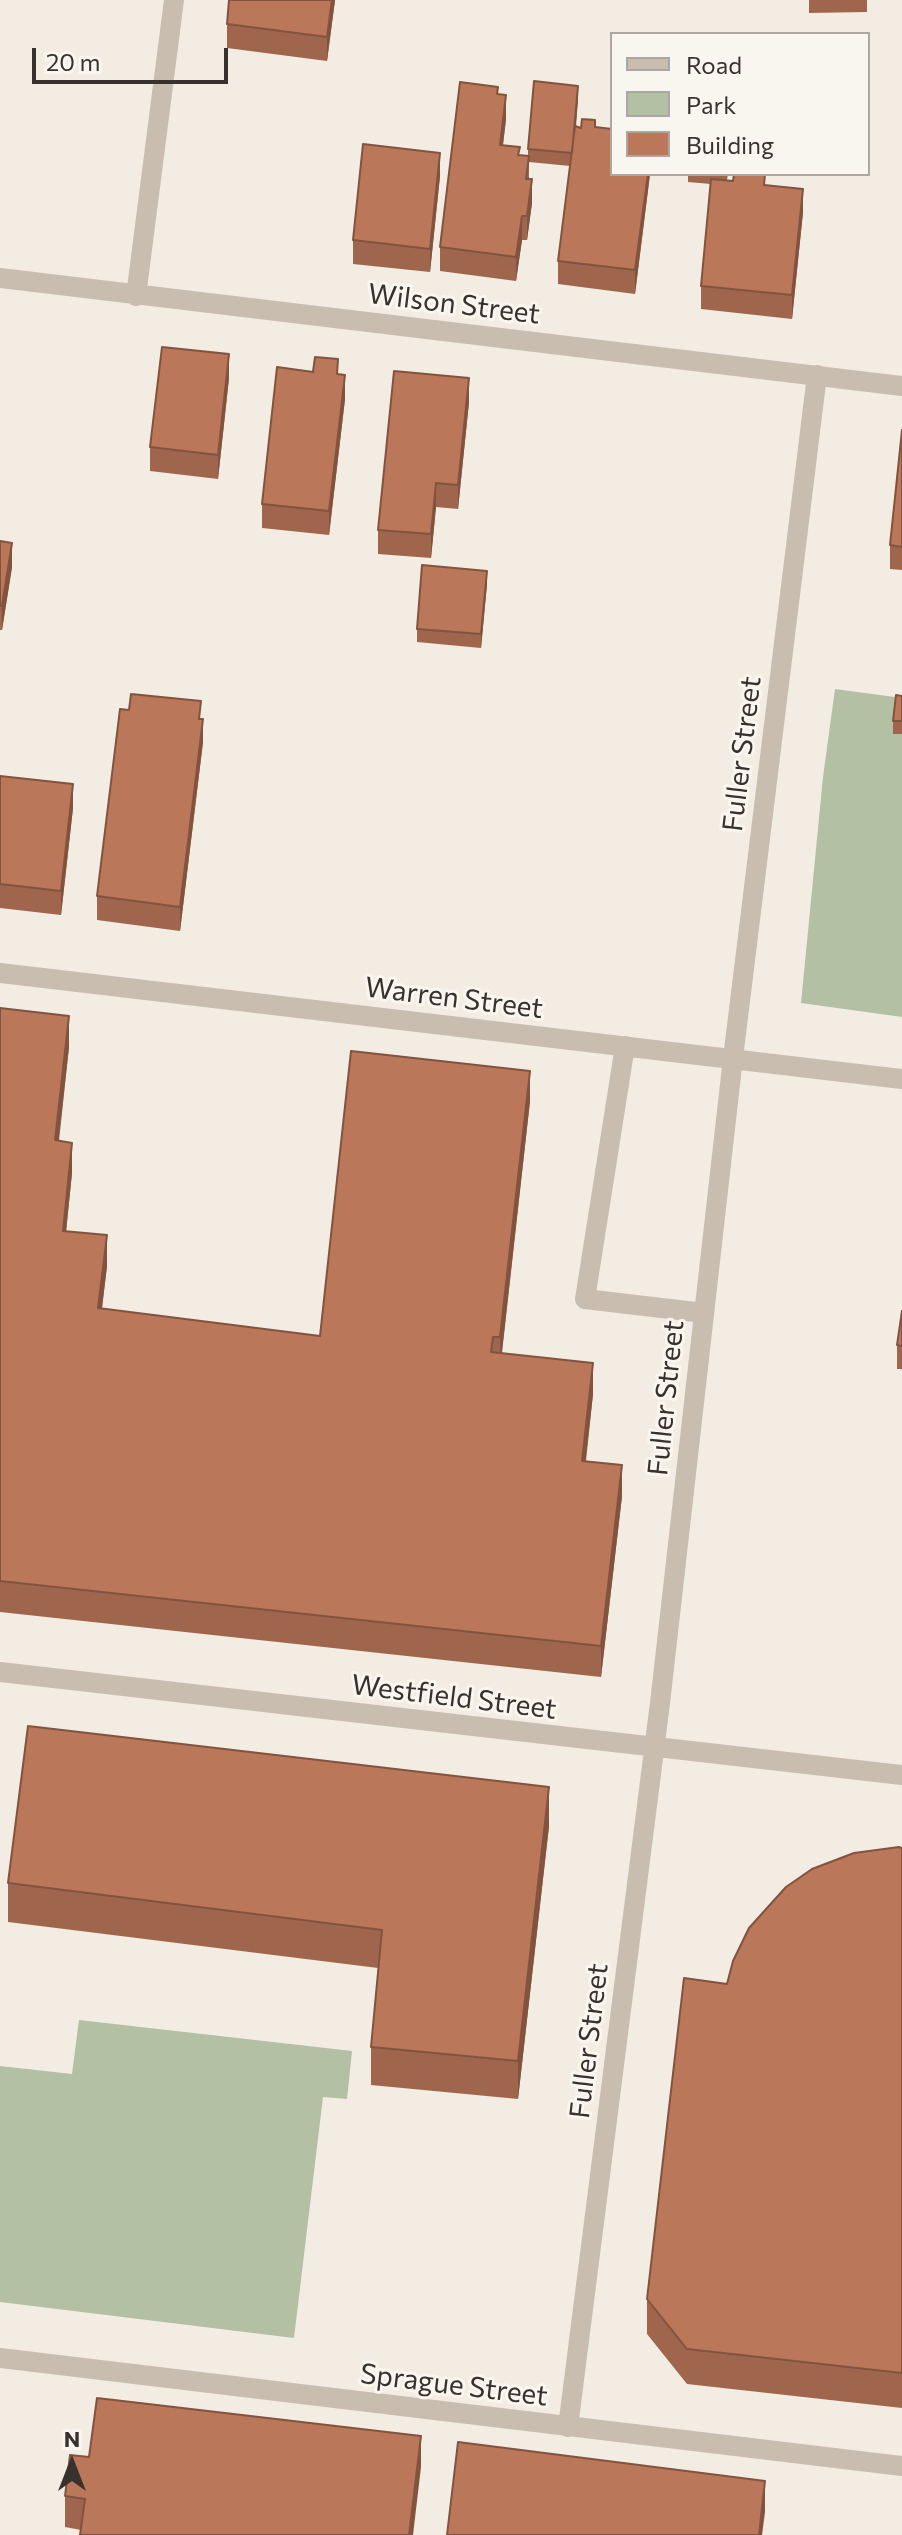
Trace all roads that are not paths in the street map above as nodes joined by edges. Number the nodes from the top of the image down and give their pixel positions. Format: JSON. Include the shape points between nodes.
{"nodes":[{"id":1,"x":174,"y":0,"type":"edge"},
{"id":2,"x":0,"y":278,"type":"edge"},
{"id":3,"x":136,"y":296,"type":"junction"},
{"id":4,"x":817,"y":375,"type":"junction"},
{"id":5,"x":902,"y":386,"type":"edge"},
{"id":6,"x":0,"y":973,"type":"edge"},
{"id":7,"x":625,"y":1046,"type":"junction"},
{"id":8,"x":733,"y":1058,"type":"junction"},
{"id":9,"x":902,"y":1079,"type":"edge"},
{"id":10,"x":704,"y":1313,"type":"junction"},
{"id":11,"x":0,"y":1672,"type":"edge"},
{"id":12,"x":654,"y":1748,"type":"junction"},
{"id":13,"x":902,"y":1775,"type":"edge"},
{"id":14,"x":0,"y":2358,"type":"edge"},
{"id":15,"x":568,"y":2427,"type":"junction"},
{"id":16,"x":902,"y":2466,"type":"edge"}],
"edges":[{"from":1,"to":3,"type":"street"},
{"from":2,"to":3,"type":"street","name":"Wilson Street"},
{"from":3,"to":4,"type":"street","name":"Wilson Street"},
{"from":4,"to":5,"type":"street","name":"Wilson Street"},
{"from":4,"to":8,"type":"street","name":"Fuller Street"},
{"from":6,"to":7,"type":"street","name":"Warren Street"},
{"from":7,"to":8,"type":"street","name":"Warren Street"},
{"from":7,"to":10,"type":"street","via":[[585,1299]]},
{"from":8,"to":9,"type":"street","name":"Warren Street"},
{"from":8,"to":10,"type":"street","name":"Fuller Street"},
{"from":10,"to":12,"type":"street","name":"Fuller Street"},
{"from":11,"to":12,"type":"street","name":"Westfield Street"},
{"from":12,"to":13,"type":"street","name":"Westfield Street"},
{"from":12,"to":15,"type":"street","name":"Fuller Street"},
{"from":14,"to":15,"type":"street","name":"Sprague Street"},
{"from":15,"to":16,"type":"street","name":"Sprague Street"}]}
